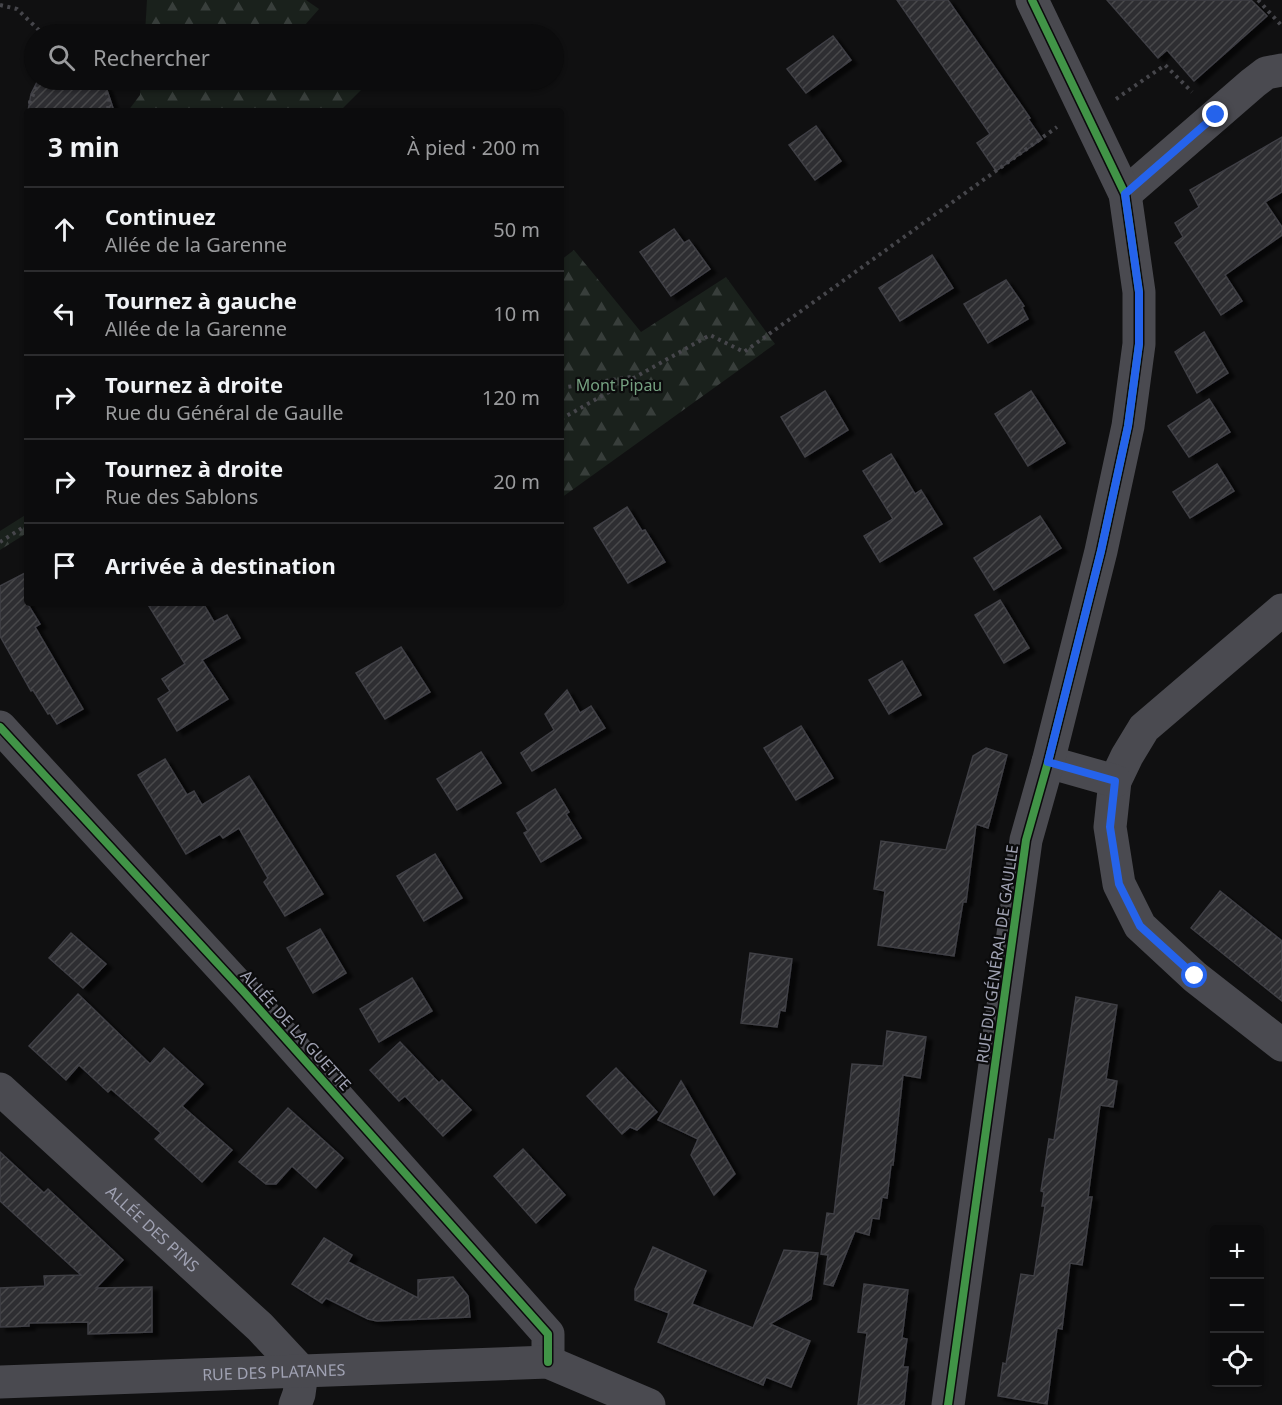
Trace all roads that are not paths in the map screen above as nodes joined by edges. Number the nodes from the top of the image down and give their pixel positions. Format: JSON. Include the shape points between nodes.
{"nodes":[{"id":1,"x":1032,"y":0,"type":"edge"},
{"id":2,"x":1282,"y":70,"type":"edge"},
{"id":3,"x":1125,"y":194,"type":"junction"},
{"id":4,"x":1282,"y":610,"type":"edge"},
{"id":5,"x":0,"y":727,"type":"edge"},
{"id":6,"x":1048,"y":762,"type":"junction"},
{"id":7,"x":1115,"y":781,"type":"junction"},
{"id":8,"x":1282,"y":1045,"type":"edge"},
{"id":9,"x":0,"y":1089,"type":"edge"},
{"id":10,"x":548,"y":1362,"type":"junction"},
{"id":11,"x":302,"y":1372,"type":"junction"},
{"id":12,"x":0,"y":1382,"type":"edge"},
{"id":13,"x":295,"y":1405,"type":"edge"},
{"id":14,"x":649,"y":1405,"type":"edge"},
{"id":15,"x":948,"y":1405,"type":"edge"}],
"edges":[{"from":1,"to":3,"type":"street","name":"RUE DU GÉNÉRAL DE GAULLE"},
{"from":2,"to":3,"type":"street","via":[[1266,74]]},
{"from":3,"to":6,"type":"street","name":"RUE DU GÉNÉRAL DE GAULLE","via":[[1139,292],[1139,344],[1130,415],[1101,551]]},
{"from":4,"to":7,"type":"street","via":[[1144,728]]},
{"from":5,"to":10,"type":"street","name":"ALLÉE DE LA GUETTE","via":[[244,992],[548,1334]]},
{"from":6,"to":7,"type":"street"},
{"from":6,"to":15,"type":"street","name":"RUE DU GÉNÉRAL DE GAULLE","via":[[1026,840]]},
{"from":7,"to":8,"type":"street","via":[[1110,827],[1119,884],[1140,926]]},
{"from":9,"to":11,"type":"street","name":"ALLÉE DES PINS","via":[[260,1327]]},
{"from":10,"to":11,"type":"street","name":"RUE DES PLATANES"},
{"from":10,"to":14,"type":"street"},
{"from":11,"to":12,"type":"street","name":"RUE DES PLATANES"},
{"from":11,"to":13,"type":"street"}]}
